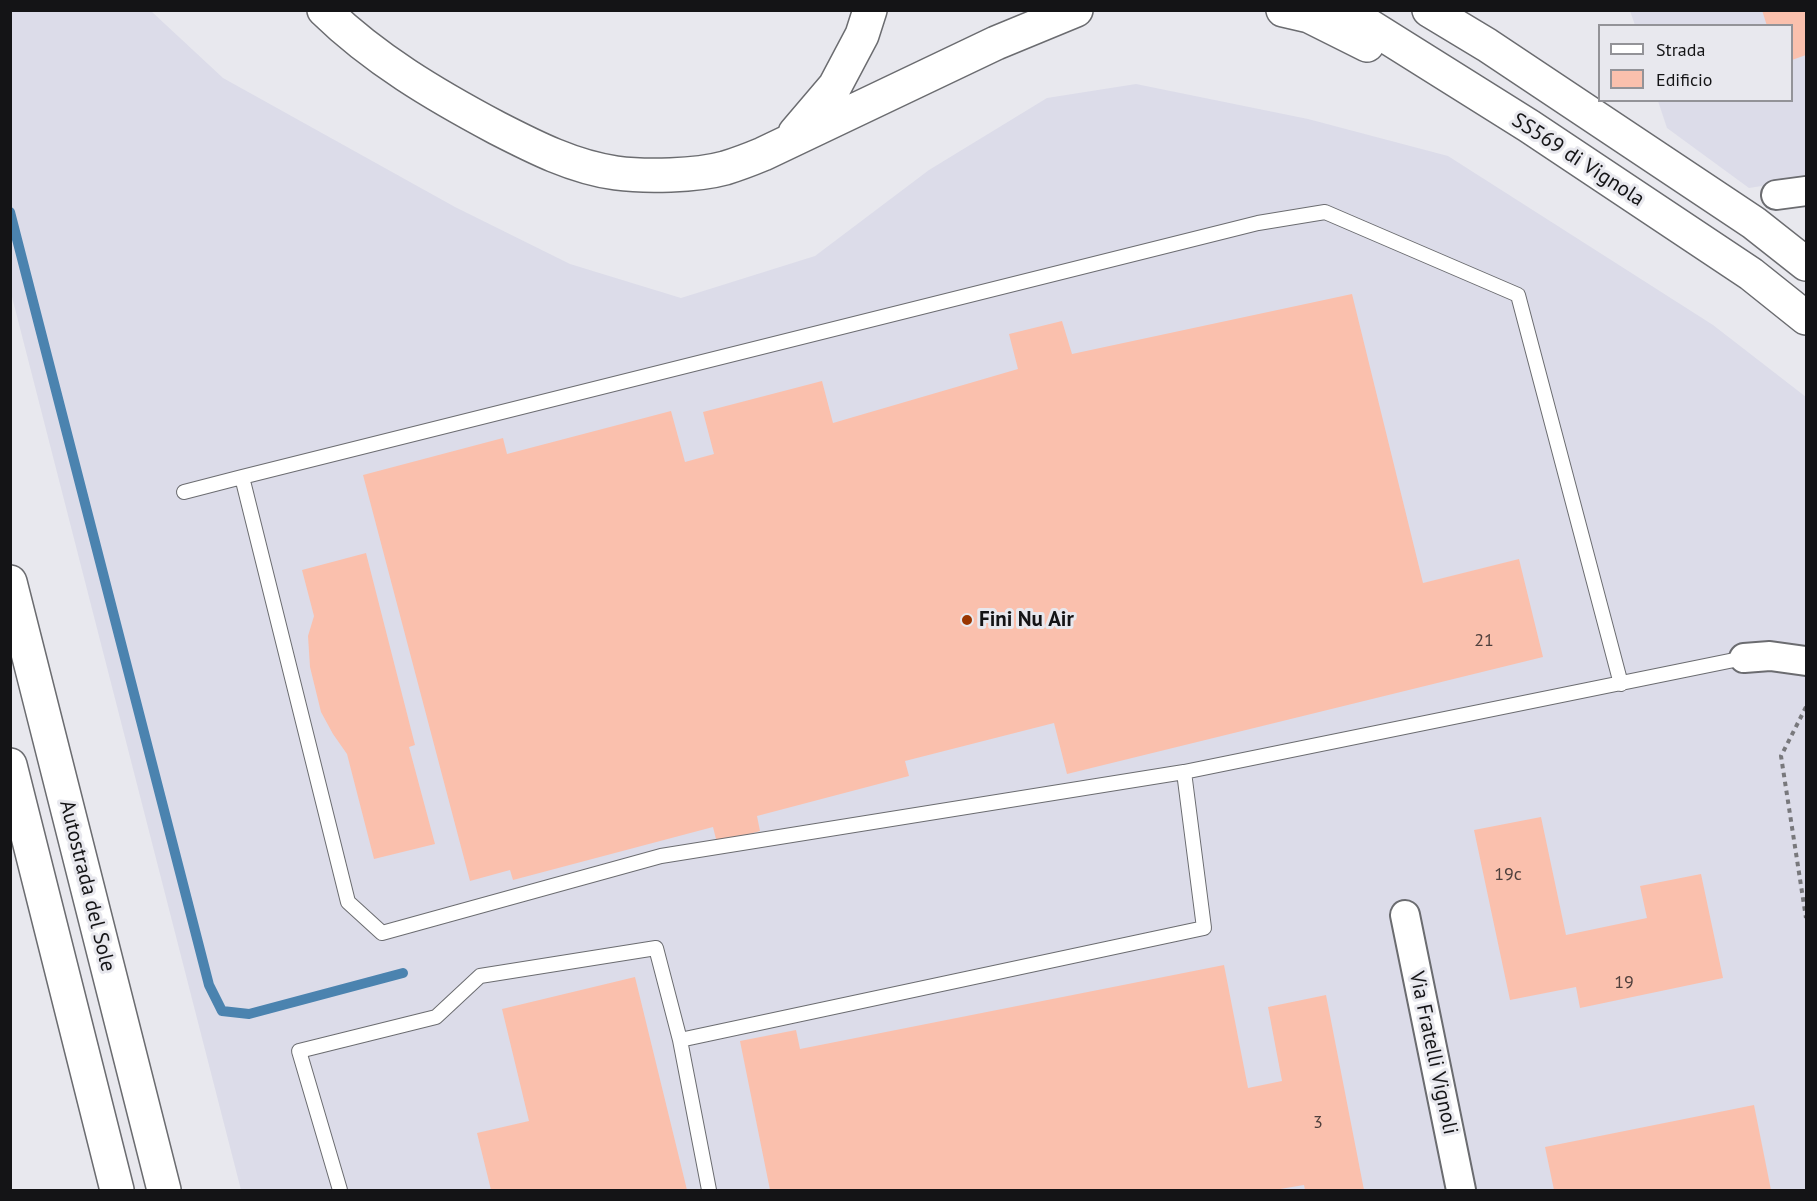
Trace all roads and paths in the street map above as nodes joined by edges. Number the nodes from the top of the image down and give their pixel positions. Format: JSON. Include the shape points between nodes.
{"nodes":[{"id":1,"x":324,"y":10,"type":"edge"},
{"id":2,"x":870,"y":10,"type":"edge"},
{"id":3,"x":1076,"y":10,"type":"edge"},
{"id":4,"x":1283,"y":10,"type":"edge"},
{"id":5,"x":1344,"y":10,"type":"edge"},
{"id":6,"x":1429,"y":10,"type":"edge"},
{"id":7,"x":1529,"y":126,"type":"junction"},
{"id":8,"x":786,"y":142,"type":"junction"},
{"id":9,"x":1806,"y":191,"type":"edge"},
{"id":10,"x":1776,"y":195,"type":"dead end"},
{"id":11,"x":1806,"y":264,"type":"edge"},
{"id":12,"x":1806,"y":318,"type":"edge"},
{"id":13,"x":242,"y":477,"type":"junction"},
{"id":14,"x":184,"y":492,"type":"dead end"},
{"id":15,"x":10,"y":582,"type":"edge"},
{"id":16,"x":1744,"y":657,"type":"joint"},
{"id":17,"x":1806,"y":661,"type":"edge"},
{"id":18,"x":1621,"y":684,"type":"junction"},
{"id":19,"x":1806,"y":707,"type":"edge"},
{"id":20,"x":10,"y":765,"type":"edge"},
{"id":21,"x":1184,"y":772,"type":"junction"},
{"id":22,"x":1405,"y":915,"type":"dead end"},
{"id":23,"x":1806,"y":918,"type":"edge"},
{"id":24,"x":680,"y":1040,"type":"junction"},
{"id":25,"x":117,"y":1191,"type":"edge"},
{"id":26,"x":164,"y":1191,"type":"edge"},
{"id":27,"x":340,"y":1191,"type":"edge"},
{"id":28,"x":709,"y":1191,"type":"edge"},
{"id":29,"x":1461,"y":1191,"type":"edge"}],
"edges":[{"from":1,"to":8,"type":"highway","via":[[392,66],[457,107],[571,162],[615,173],[672,175],[723,168]]},
{"from":2,"to":8,"type":"highway","via":[[862,35],[835,86]]},
{"from":3,"to":8,"type":"highway","via":[[996,43]]},
{"from":4,"to":7,"type":"highway","via":[[1309,16]]},
{"from":5,"to":7,"type":"highway","name":"SS569 di Vignola"},
{"from":6,"to":11,"type":"highway","via":[[1754,223]]},
{"from":7,"to":12,"type":"highway","name":"SS569 di Vignola","via":[[1751,274]]},
{"from":9,"to":10,"type":"street"},
{"from":13,"to":14,"type":"lane"},
{"from":13,"to":18,"type":"lane","via":[[1258,223],[1326,212],[1518,295]]},
{"from":13,"to":21,"type":"lane","via":[[348,902],[382,933],[662,856]]},
{"from":15,"to":26,"type":"highway","name":"Autostrada del Sole"},
{"from":16,"to":17,"type":"street"},
{"from":16,"to":18,"type":"lane"},
{"from":18,"to":21,"type":"lane"},
{"from":19,"to":23,"type":"path","via":[[1781,756]]},
{"from":20,"to":25,"type":"highway"},
{"from":21,"to":24,"type":"lane","via":[[1204,928]]},
{"from":22,"to":29,"type":"street","name":"Via Fratelli Vignoli"},
{"from":24,"to":27,"type":"lane","via":[[656,948],[480,976],[436,1017],[298,1051]]},
{"from":24,"to":28,"type":"lane"}]}
